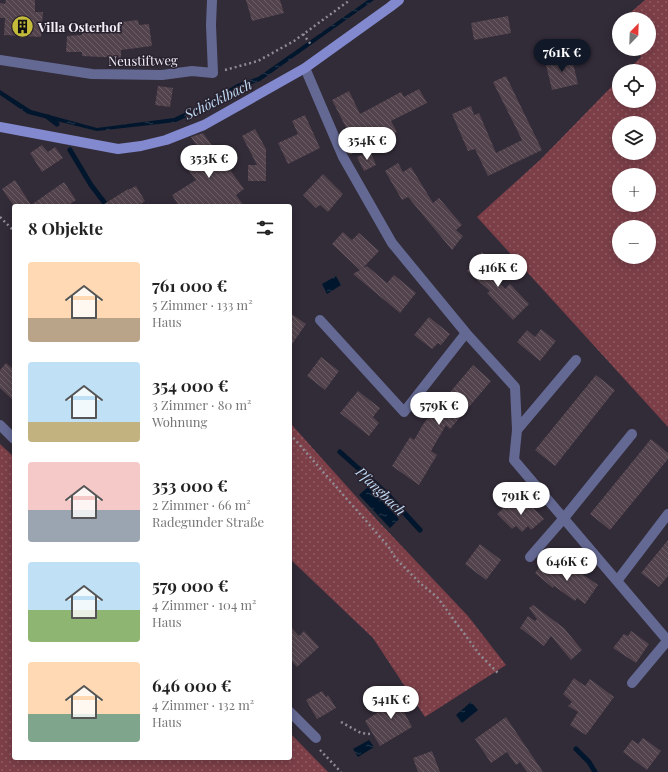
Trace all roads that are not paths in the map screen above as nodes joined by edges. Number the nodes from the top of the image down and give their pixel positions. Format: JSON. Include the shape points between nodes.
{"nodes":[{"id":1,"x":212,"y":0,"type":"edge"},
{"id":2,"x":399,"y":0,"type":"edge"},
{"id":3,"x":0,"y":60,"type":"edge"},
{"id":4,"x":305,"y":68,"type":"junction"},
{"id":5,"x":0,"y":127,"type":"edge"},
{"id":6,"x":320,"y":320,"type":"dead end"},
{"id":7,"x":466,"y":332,"type":"junction"},
{"id":8,"x":576,"y":360,"type":"dead end"},
{"id":9,"x":0,"y":426,"type":"edge"},
{"id":10,"x":517,"y":430,"type":"junction"},
{"id":11,"x":632,"y":434,"type":"dead end"},
{"id":12,"x":12,"y":437,"type":"edge"},
{"id":13,"x":668,"y":514,"type":"edge"},
{"id":14,"x":564,"y":518,"type":"junction"},
{"id":15,"x":530,"y":557,"type":"dead end"},
{"id":16,"x":617,"y":581,"type":"junction"},
{"id":17,"x":668,"y":641,"type":"edge"},
{"id":18,"x":632,"y":683,"type":"dead end"},
{"id":19,"x":292,"y":714,"type":"edge"},
{"id":20,"x":316,"y":738,"type":"road end"}],
"edges":[{"from":1,"to":3,"type":"street","name":"Neustiftweg","via":[[213,73],[192,71],[162,75],[92,74]]},
{"from":2,"to":4,"type":"main road"},
{"from":4,"to":5,"type":"main road","via":[[204,125],[166,140],[141,146],[118,149]]},
{"from":4,"to":7,"type":"street","via":[[343,157],[392,243]]},
{"from":6,"to":7,"type":"street","via":[[404,412]]},
{"from":7,"to":10,"type":"street","via":[[515,387]]},
{"from":8,"to":10,"type":"street"},
{"from":9,"to":12,"type":"street"},
{"from":10,"to":14,"type":"street","via":[[514,460]]},
{"from":11,"to":14,"type":"street"},
{"from":13,"to":16,"type":"street"},
{"from":14,"to":15,"type":"street"},
{"from":14,"to":16,"type":"street"},
{"from":16,"to":17,"type":"street"},
{"from":17,"to":18,"type":"street"},
{"from":19,"to":20,"type":"street"}]}
